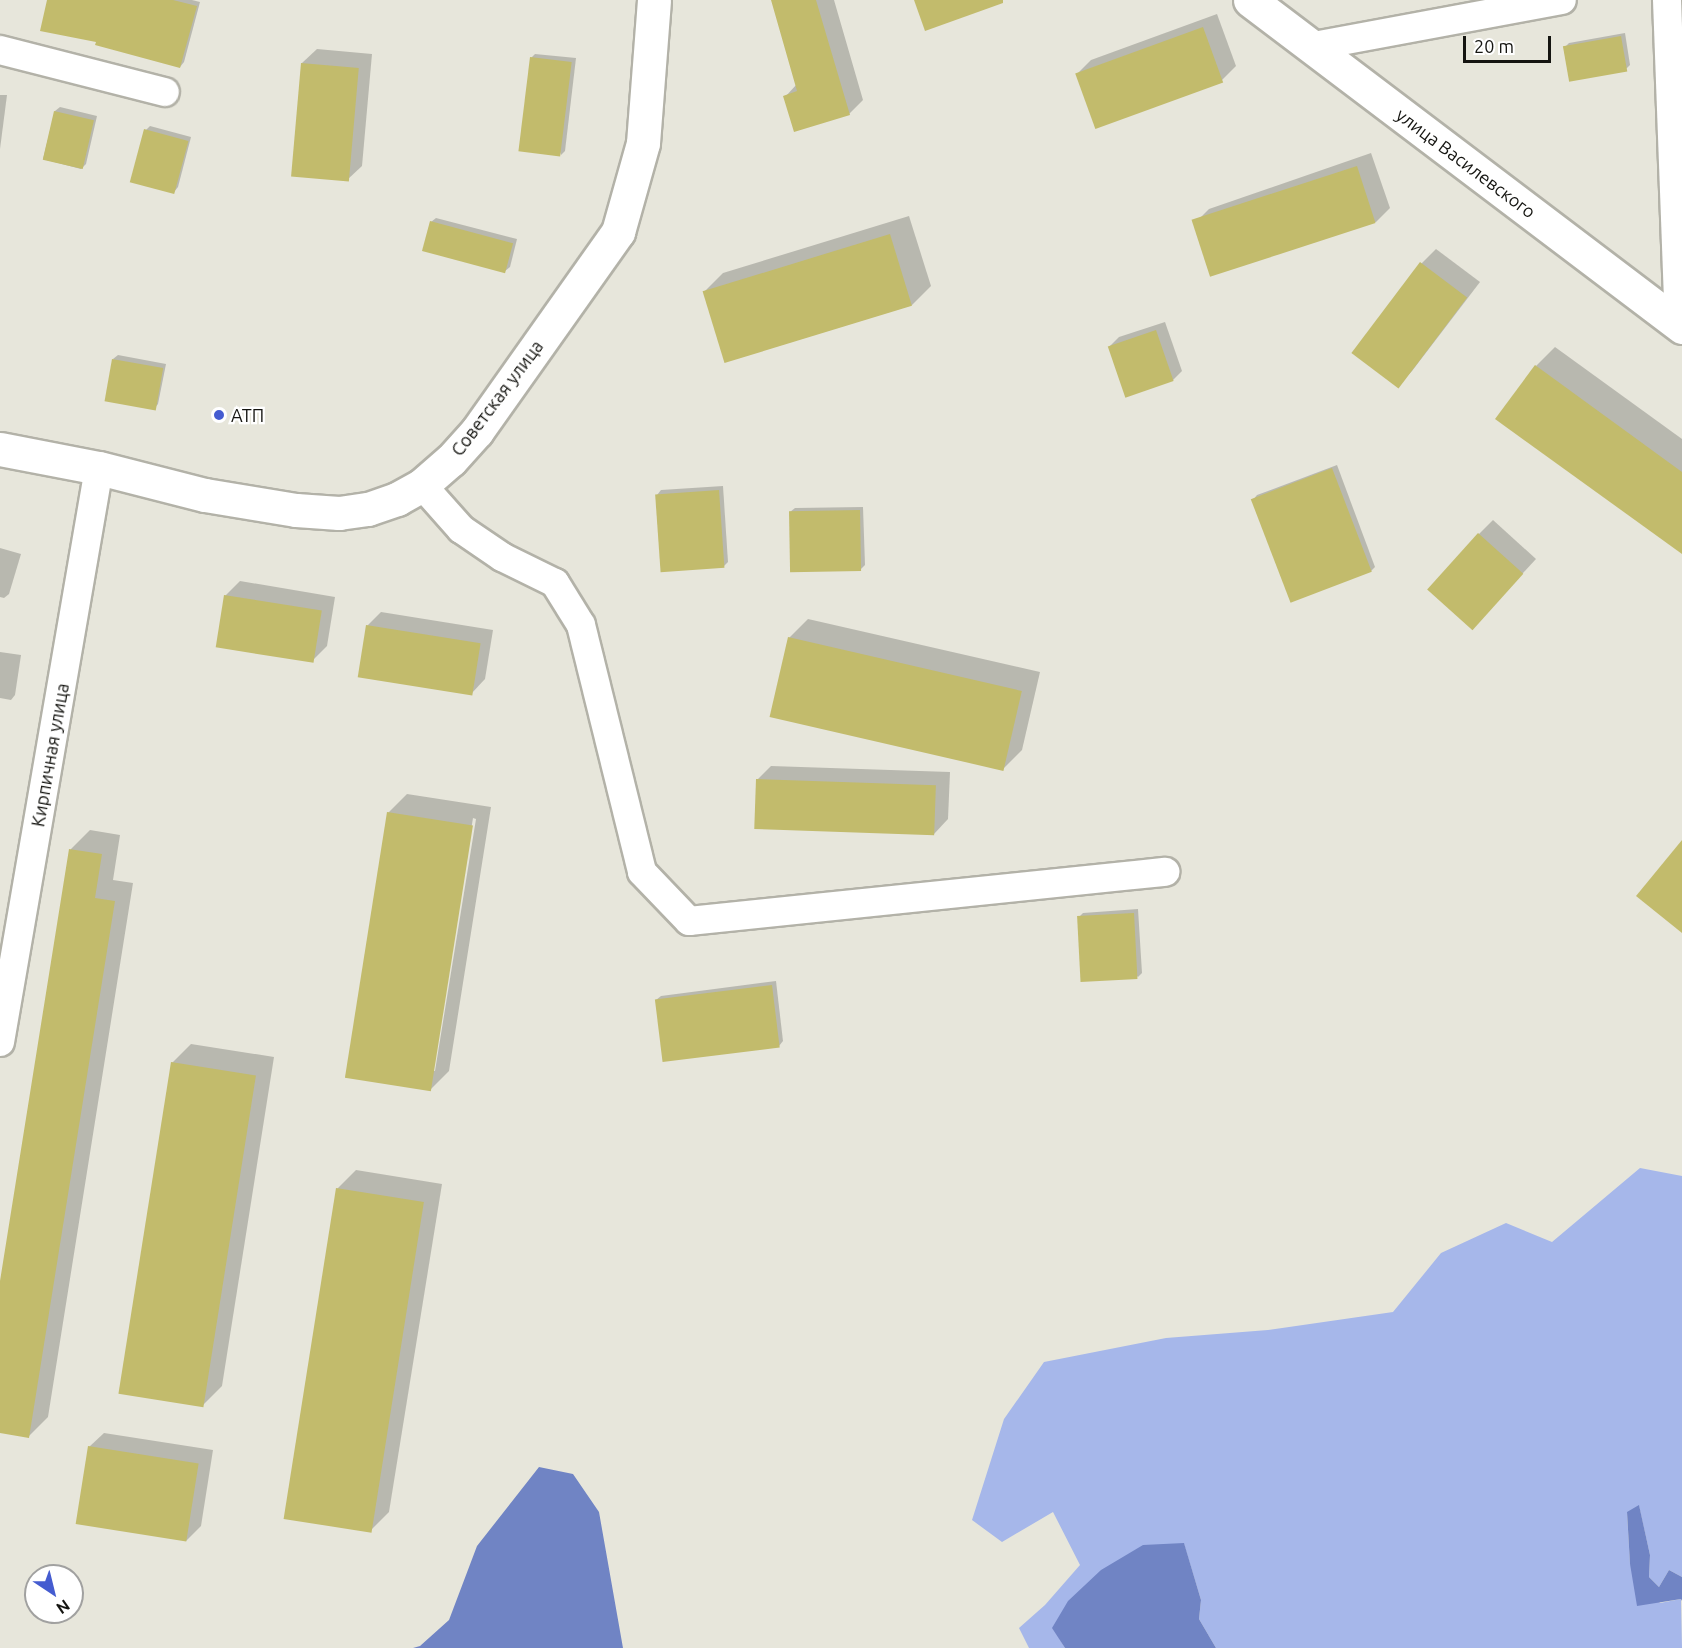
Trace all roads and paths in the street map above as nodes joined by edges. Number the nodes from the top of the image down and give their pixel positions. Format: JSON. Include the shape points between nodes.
{"nodes":[{"id":1,"x":654,"y":0,"type":"edge"},
{"id":2,"x":1250,"y":0,"type":"edge"},
{"id":3,"x":1562,"y":0,"type":"edge"},
{"id":4,"x":1667,"y":0,"type":"edge"},
{"id":5,"x":1314,"y":46,"type":"junction"},
{"id":6,"x":0,"y":50,"type":"edge"},
{"id":7,"x":165,"y":92,"type":"dead end"},
{"id":8,"x":1680,"y":326,"type":"edge"},
{"id":9,"x":0,"y":449,"type":"edge"},
{"id":10,"x":99,"y":468,"type":"junction"},
{"id":11,"x":422,"y":485,"type":"junction"},
{"id":12,"x":1165,"y":872,"type":"dead end"},
{"id":13,"x":0,"y":1042,"type":"edge"}],
"edges":[{"from":1,"to":11,"type":"street","name":"Советская улица","via":[[643,143],[618,232],[477,431]]},
{"from":2,"to":5,"type":"street","name":"улица Василевского"},
{"from":3,"to":5,"type":"street"},
{"from":4,"to":8,"type":"street"},
{"from":5,"to":8,"type":"street","name":"улица Василевского"},
{"from":6,"to":7,"type":"street"},
{"from":9,"to":10,"type":"street","name":"Советская улица"},
{"from":10,"to":11,"type":"street","name":"Советская улица","via":[[205,495],[339,513],[368,509]]},
{"from":10,"to":13,"type":"street","name":"Кирпичная улица"},
{"from":11,"to":12,"type":"street","via":[[461,529],[502,557],[555,583],[581,625],[642,872],[689,921]]}]}
